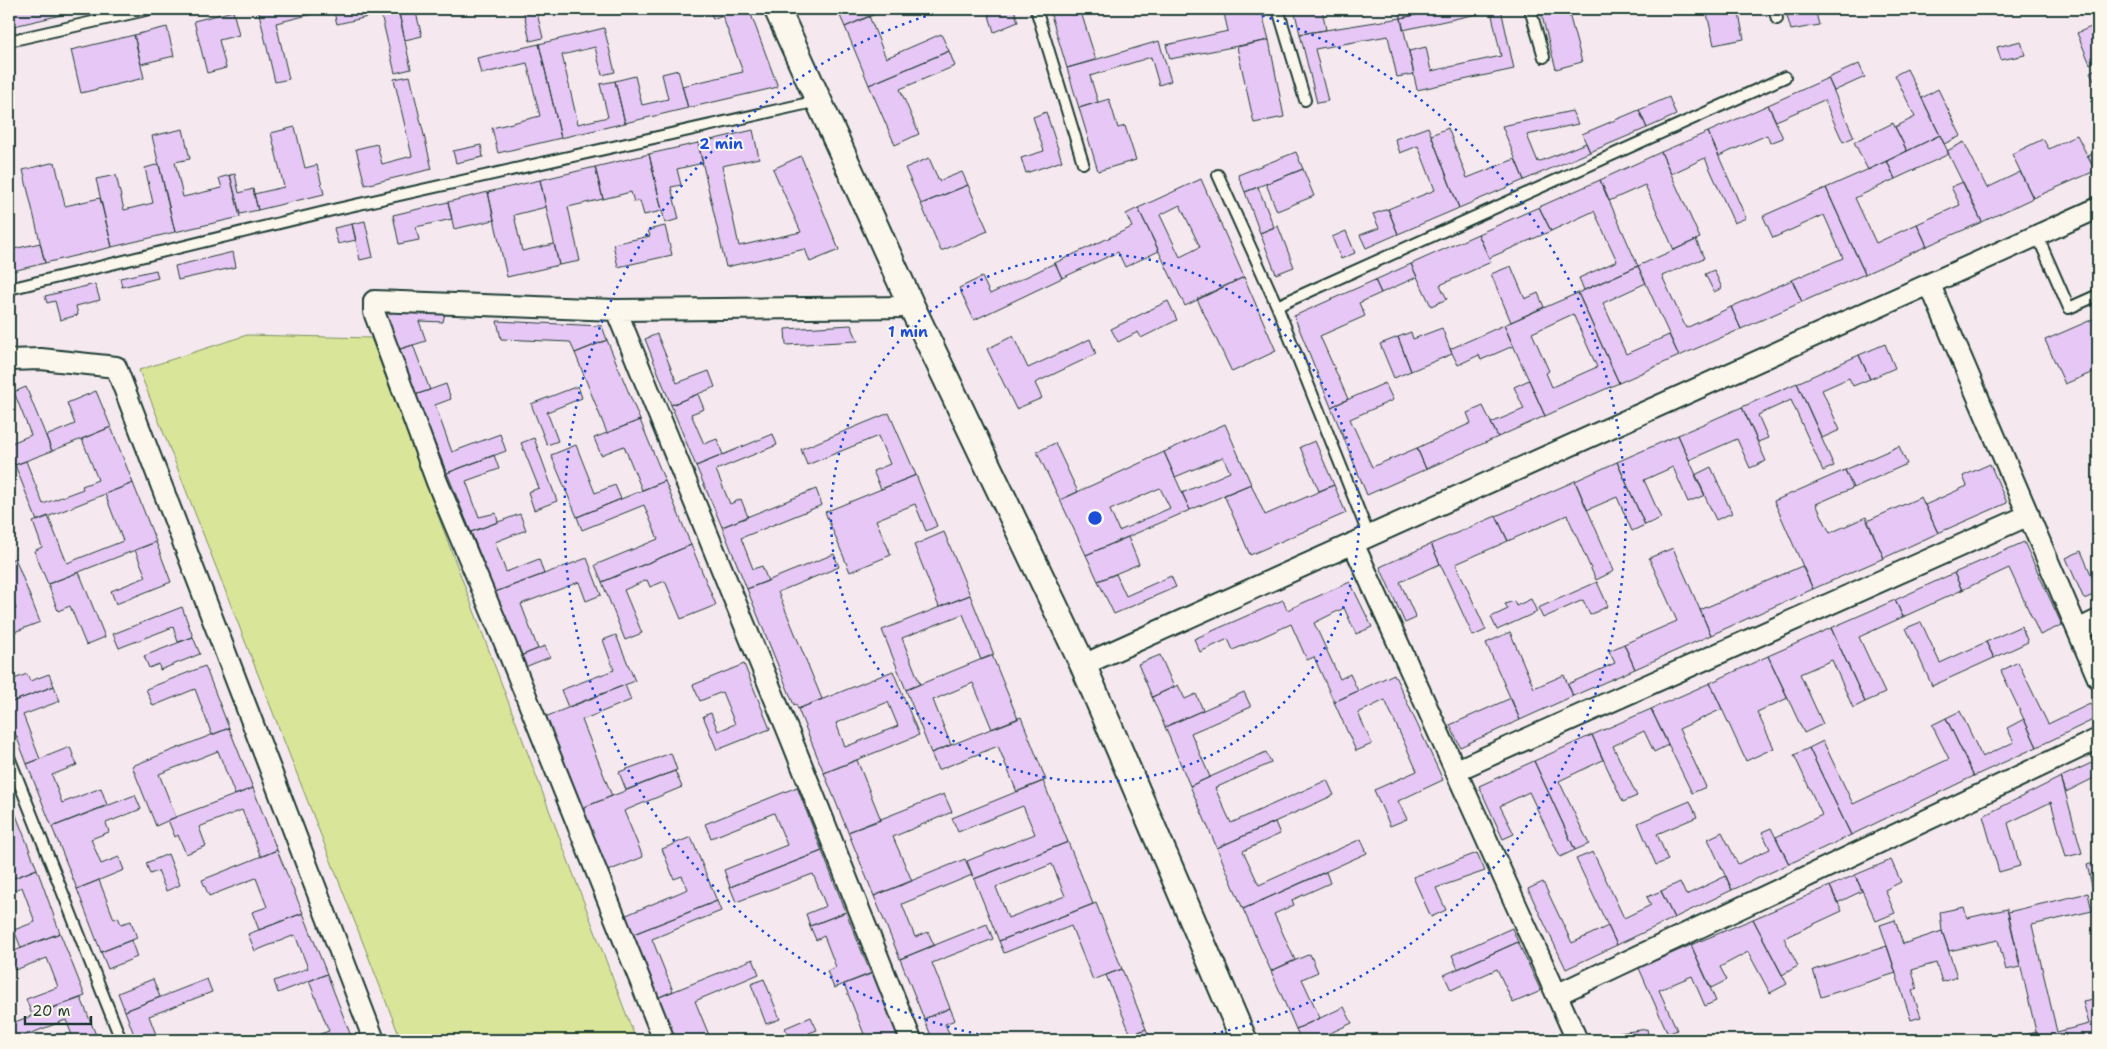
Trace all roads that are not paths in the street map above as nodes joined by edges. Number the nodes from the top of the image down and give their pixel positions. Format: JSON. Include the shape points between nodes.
{"nodes":[{"id":1,"x":150,"y":9,"type":"edge"},
{"id":2,"x":777,"y":9,"type":"edge"},
{"id":3,"x":1036,"y":9,"type":"edge"},
{"id":4,"x":1278,"y":9,"type":"edge"},
{"id":5,"x":1530,"y":9,"type":"edge"},
{"id":6,"x":1774,"y":9,"type":"edge"},
{"id":7,"x":1777,"y":19,"type":"dead end"},
{"id":8,"x":9,"y":41,"type":"edge"},
{"id":9,"x":1544,"y":57,"type":"dead end"},
{"id":10,"x":1785,"y":77,"type":"dead end"},
{"id":11,"x":1305,"y":100,"type":"dead end"},
{"id":12,"x":818,"y":101,"type":"junction"},
{"id":13,"x":1083,"y":163,"type":"dead end"},
{"id":14,"x":1218,"y":175,"type":"dead end"},
{"id":15,"x":2098,"y":208,"type":"edge"},
{"id":16,"x":2037,"y":235,"type":"junction"},
{"id":17,"x":1930,"y":285,"type":"junction"},
{"id":18,"x":9,"y":289,"type":"edge"},
{"id":19,"x":2098,"y":296,"type":"edge"},
{"id":20,"x":1277,"y":306,"type":"junction"},
{"id":21,"x":912,"y":307,"type":"junction"},
{"id":22,"x":616,"y":310,"type":"junction"},
{"id":23,"x":9,"y":360,"type":"edge"},
{"id":24,"x":2029,"y":515,"type":"junction"},
{"id":25,"x":1361,"y":540,"type":"junction"},
{"id":26,"x":2098,"y":620,"type":"edge"},
{"id":27,"x":2078,"y":630,"type":"junction"},
{"id":28,"x":1083,"y":665,"type":"junction"},
{"id":29,"x":2098,"y":678,"type":"edge"},
{"id":30,"x":2098,"y":739,"type":"edge"},
{"id":31,"x":9,"y":756,"type":"edge"},
{"id":32,"x":1457,"y":770,"type":"junction"},
{"id":33,"x":1558,"y":994,"type":"junction"},
{"id":34,"x":121,"y":1040,"type":"edge"},
{"id":35,"x":374,"y":1040,"type":"edge"},
{"id":36,"x":664,"y":1040,"type":"edge"},
{"id":37,"x":911,"y":1040,"type":"edge"},
{"id":38,"x":1244,"y":1040,"type":"edge"},
{"id":39,"x":1577,"y":1040,"type":"edge"}],
"edges":[{"from":1,"to":8,"type":"lane"},
{"from":2,"to":12,"type":"street"},
{"from":3,"to":13,"type":"lane"},
{"from":4,"to":11,"type":"lane"},
{"from":5,"to":9,"type":"lane"},
{"from":6,"to":7,"type":"lane"},
{"from":10,"to":20,"type":"lane"},
{"from":12,"to":18,"type":"lane","via":[[347,207]]},
{"from":12,"to":21,"type":"street"},
{"from":14,"to":20,"type":"lane"},
{"from":15,"to":16,"type":"street"},
{"from":16,"to":17,"type":"street"},
{"from":16,"to":19,"type":"lane","via":[[2069,308]]},
{"from":17,"to":24,"type":"street"},
{"from":17,"to":25,"type":"street"},
{"from":20,"to":25,"type":"lane"},
{"from":21,"to":22,"type":"street"},
{"from":21,"to":28,"type":"street"},
{"from":22,"to":36,"type":"street","via":[[374,301],[374,312],[437,482]]},
{"from":22,"to":37,"type":"street"},
{"from":23,"to":35,"type":"street","via":[[41,359],[116,367]]},
{"from":24,"to":27,"type":"street"},
{"from":24,"to":32,"type":"street"},
{"from":25,"to":28,"type":"street"},
{"from":25,"to":32,"type":"street"},
{"from":26,"to":27,"type":"street"},
{"from":27,"to":29,"type":"street"},
{"from":28,"to":38,"type":"street"},
{"from":30,"to":33,"type":"street"},
{"from":31,"to":34,"type":"lane"},
{"from":32,"to":33,"type":"street"},
{"from":33,"to":39,"type":"street"}]}
